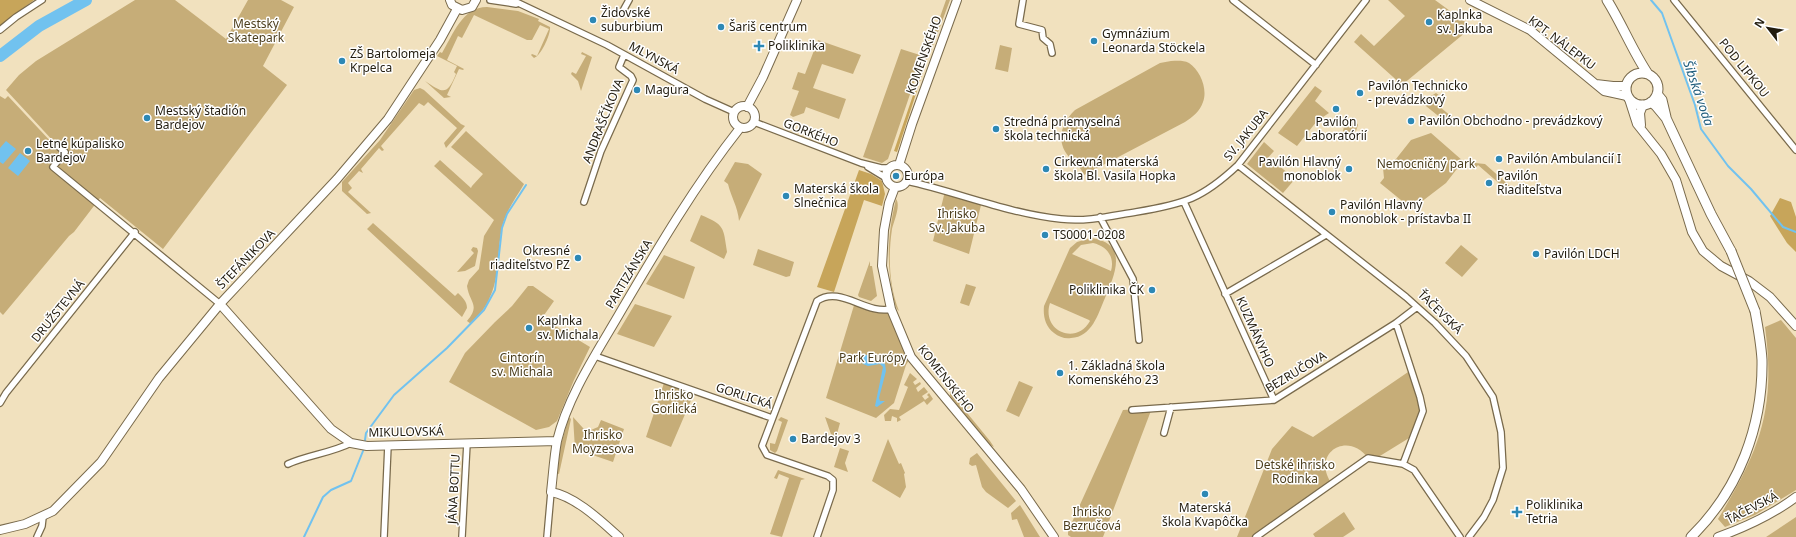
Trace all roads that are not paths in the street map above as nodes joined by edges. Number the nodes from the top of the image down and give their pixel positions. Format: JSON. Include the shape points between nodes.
{"nodes":[{"id":1,"x":42,"y":0,"type":"edge"},
{"id":2,"x":450,"y":0,"type":"edge"},
{"id":3,"x":476,"y":0,"type":"edge"},
{"id":4,"x":490,"y":0,"type":"edge"},
{"id":5,"x":512,"y":0,"type":"edge"},
{"id":6,"x":629,"y":0,"type":"edge"},
{"id":7,"x":797,"y":0,"type":"edge"},
{"id":8,"x":957,"y":0,"type":"edge"},
{"id":9,"x":1023,"y":0,"type":"edge"},
{"id":10,"x":1233,"y":0,"type":"edge"},
{"id":11,"x":1366,"y":0,"type":"edge"},
{"id":12,"x":1470,"y":0,"type":"edge"},
{"id":13,"x":1607,"y":0,"type":"edge"},
{"id":14,"x":1674,"y":0,"type":"edge"},
{"id":15,"x":521,"y":4,"type":"junction"},
{"id":16,"x":457,"y":9,"type":"junction"},
{"id":17,"x":624,"y":9,"type":"dead end"},
{"id":18,"x":0,"y":30,"type":"edge"},
{"id":19,"x":1634,"y":51,"type":"junction"},
{"id":20,"x":1052,"y":53,"type":"dead end"},
{"id":21,"x":624,"y":55,"type":"junction"},
{"id":22,"x":1316,"y":65,"type":"junction"},
{"id":23,"x":1648,"y":74,"type":"junction"},
{"id":24,"x":1633,"y":76,"type":"junction"},
{"id":25,"x":1596,"y":84,"type":"junction"},
{"id":26,"x":1626,"y":86,"type":"junction"},
{"id":27,"x":1657,"y":94,"type":"junction"},
{"id":28,"x":1628,"y":98,"type":"junction"},
{"id":29,"x":1647,"y":104,"type":"junction"},
{"id":30,"x":747,"y":107,"type":"junction"},
{"id":31,"x":734,"y":112,"type":"junction"},
{"id":32,"x":1666,"y":118,"type":"junction"},
{"id":33,"x":754,"y":122,"type":"junction"},
{"id":34,"x":740,"y":128,"type":"junction"},
{"id":35,"x":1643,"y":131,"type":"junction"},
{"id":36,"x":59,"y":147,"type":"dead end"},
{"id":37,"x":1796,"y":150,"type":"edge"},
{"id":38,"x":861,"y":163,"type":"junction"},
{"id":39,"x":900,"y":165,"type":"junction"},
{"id":40,"x":1238,"y":165,"type":"junction"},
{"id":41,"x":890,"y":168,"type":"junction"},
{"id":42,"x":886,"y":178,"type":"junction"},
{"id":43,"x":908,"y":181,"type":"junction"},
{"id":44,"x":895,"y":187,"type":"junction"},
{"id":45,"x":584,"y":202,"type":"dead end"},
{"id":46,"x":1184,"y":202,"type":"junction"},
{"id":47,"x":1100,"y":217,"type":"junction"},
{"id":48,"x":135,"y":232,"type":"junction"},
{"id":49,"x":1326,"y":235,"type":"junction"},
{"id":50,"x":1225,"y":294,"type":"junction"},
{"id":51,"x":220,"y":304,"type":"junction"},
{"id":52,"x":1417,"y":307,"type":"junction"},
{"id":53,"x":891,"y":308,"type":"junction"},
{"id":54,"x":1396,"y":323,"type":"junction"},
{"id":55,"x":1796,"y":326,"type":"edge"},
{"id":56,"x":1139,"y":340,"type":"dead end"},
{"id":57,"x":595,"y":356,"type":"junction"},
{"id":58,"x":1274,"y":400,"type":"junction"},
{"id":59,"x":0,"y":403,"type":"edge"},
{"id":60,"x":1171,"y":407,"type":"junction"},
{"id":61,"x":1132,"y":410,"type":"dead end"},
{"id":62,"x":772,"y":418,"type":"junction"},
{"id":63,"x":1164,"y":433,"type":"dead end"},
{"id":64,"x":558,"y":441,"type":"junction"},
{"id":65,"x":351,"y":443,"type":"junction"},
{"id":66,"x":467,"y":443,"type":"junction"},
{"id":67,"x":388,"y":445,"type":"junction"},
{"id":68,"x":288,"y":464,"type":"dead end"},
{"id":69,"x":1403,"y":464,"type":"junction"},
{"id":70,"x":551,"y":492,"type":"junction"},
{"id":71,"x":1796,"y":497,"type":"edge"},
{"id":72,"x":43,"y":517,"type":"junction"},
{"id":73,"x":0,"y":530,"type":"edge"},
{"id":74,"x":37,"y":537,"type":"edge"},
{"id":75,"x":384,"y":537,"type":"edge"},
{"id":76,"x":462,"y":537,"type":"edge"},
{"id":77,"x":546,"y":537,"type":"edge"},
{"id":78,"x":619,"y":537,"type":"edge"},
{"id":79,"x":817,"y":537,"type":"edge"},
{"id":80,"x":1054,"y":537,"type":"edge"},
{"id":81,"x":1256,"y":537,"type":"edge"},
{"id":82,"x":1460,"y":537,"type":"edge"},
{"id":83,"x":1469,"y":537,"type":"edge"},
{"id":84,"x":1691,"y":537,"type":"edge"},
{"id":85,"x":1718,"y":537,"type":"edge"}],
"edges":[{"from":1,"to":18,"type":"street"},
{"from":2,"to":16,"type":"street"},
{"from":3,"to":16,"type":"street","via":[[467,10]]},
{"from":4,"to":15,"type":"street","name":"MLYNSKÁ"},
{"from":5,"to":15,"type":"street","name":"MLYNSKÁ"},
{"from":6,"to":17,"type":"street"},
{"from":7,"to":30,"type":"street"},
{"from":8,"to":39,"type":"street","name":"KOMENSKÉHO","via":[[916,110]]},
{"from":9,"to":20,"type":"street","via":[[1019,24],[1042,30],[1043,38],[1050,44]]},
{"from":10,"to":22,"type":"street"},
{"from":11,"to":22,"type":"street","name":"SV. JAKUBA"},
{"from":12,"to":25,"type":"street","name":"KPT. NÁLEPKU","via":[[1530,30]]},
{"from":13,"to":19,"type":"main road"},
{"from":14,"to":37,"type":"street","name":"POD LIPKOU"},
{"from":15,"to":21,"type":"street","name":"MLYNSKÁ"},
{"from":16,"to":51,"type":"street","name":"ŠTEFÁNIKOVA","via":[[440,40],[388,119],[337,179]]},
{"from":19,"to":23,"type":"main road"},
{"from":19,"to":24,"type":"main road"},
{"from":21,"to":31,"type":"street","name":"MLYNSKÁ"},
{"from":21,"to":45,"type":"street","name":"ANDRAŠČÍKOVA","via":[[619,67],[633,80],[601,151]]},
{"from":22,"to":40,"type":"street","name":"SV. JAKUBA"},
{"from":23,"to":24,"type":"main road","via":[[1638,73]]},
{"from":23,"to":27,"type":"main road","via":[[1657,84]]},
{"from":24,"to":26,"type":"main road"},
{"from":25,"to":26,"type":"street","name":"KPT. NÁLEPKU"},
{"from":25,"to":28,"type":"street","name":"KPT. NÁLEPKU","via":[[1604,90]]},
{"from":26,"to":28,"type":"main road"},
{"from":27,"to":29,"type":"main road"},
{"from":27,"to":32,"type":"main road","via":[[1665,108]]},
{"from":28,"to":29,"type":"main road","via":[[1638,105]]},
{"from":28,"to":35,"type":"street","via":[[1633,114]]},
{"from":29,"to":32,"type":"main road"},
{"from":29,"to":35,"type":"street","via":[[1641,108],[1640,120]]},
{"from":30,"to":31,"type":"street","via":[[741,106]]},
{"from":30,"to":33,"type":"street","via":[[755,115]]},
{"from":31,"to":34,"type":"street","via":[[733,122]]},
{"from":32,"to":84,"type":"main road","bridge":true,"via":[[1731,251],[1755,311],[1762,358],[1758,406],[1751,440],[1741,466],[1728,491]]},
{"from":33,"to":34,"type":"street","via":[[748,128]]},
{"from":33,"to":38,"type":"street","name":"GORKÉHO"},
{"from":34,"to":57,"type":"street","name":"PARTIZÁNSKA","via":[[662,241]]},
{"from":35,"to":55,"type":"street","via":[[1661,154],[1676,180],[1692,232],[1703,251],[1721,266],[1759,288]]},
{"from":36,"to":48,"type":"street","via":[[65,152],[53,167]]},
{"from":38,"to":41,"type":"street","name":"GORKÉHO"},
{"from":38,"to":42,"type":"street","name":"GORKÉHO"},
{"from":39,"to":41,"type":"street"},
{"from":39,"to":43,"type":"street","via":[[907,170]]},
{"from":40,"to":46,"type":"street","name":"SV. JAKUBA","via":[[1219,182]]},
{"from":40,"to":49,"type":"street","name":"ŤAČEVSKÁ"},
{"from":41,"to":42,"type":"street"},
{"from":42,"to":44,"type":"street","via":[[889,184]]},
{"from":43,"to":44,"type":"street"},
{"from":43,"to":47,"type":"street","name":"SV. JAKUBA","via":[[1044,217],[1081,220]]},
{"from":44,"to":53,"type":"street","name":"KOMENSKÉHO","via":[[887,212],[882,248],[883,272]]},
{"from":46,"to":47,"type":"street","name":"SV. JAKUBA"},
{"from":46,"to":50,"type":"street","name":"KUZMÁNYHO"},
{"from":47,"to":56,"type":"street","via":[[1133,279]]},
{"from":48,"to":51,"type":"street"},
{"from":48,"to":59,"type":"street","name":"DRUŽSTEVNÁ"},
{"from":49,"to":50,"type":"street","name":"KUZMÁNYHO"},
{"from":49,"to":52,"type":"street","name":"ŤAČEVSKÁ"},
{"from":50,"to":58,"type":"street","name":"KUZMÁNYHO"},
{"from":51,"to":65,"type":"street","name":"MIKULOVSKÁ","via":[[331,429]]},
{"from":51,"to":72,"type":"street","name":"ŠTEFÁNIKOVA","via":[[159,378],[101,462],[53,511]]},
{"from":52,"to":54,"type":"street","name":"BEZRUČOVA"},
{"from":52,"to":83,"type":"street","name":"ŤAČEVSKÁ","via":[[1435,322],[1466,356],[1493,397],[1501,432],[1503,468],[1493,500]]},
{"from":53,"to":62,"type":"street","name":"GORLICKÁ","via":[[883,311],[841,297],[821,298],[814,305]]},
{"from":53,"to":80,"type":"street","name":"KOMENSKÉHO","via":[[911,357],[1014,481]]},
{"from":54,"to":58,"type":"street","name":"BEZRUČOVA"},
{"from":54,"to":69,"type":"street","via":[[1423,411]]},
{"from":57,"to":62,"type":"street","name":"GORLICKÁ"},
{"from":57,"to":64,"type":"street","name":"PARTIZÁNSKA","via":[[577,387]]},
{"from":58,"to":60,"type":"street","name":"BEZRUČOVA"},
{"from":60,"to":61,"type":"street","name":"BEZRUČOVA"},
{"from":60,"to":63,"type":"street"},
{"from":62,"to":79,"type":"street","via":[[762,446],[767,455],[833,480],[833,490]]},
{"from":64,"to":66,"type":"street","name":"MIKULOVSKÁ"},
{"from":64,"to":70,"type":"street","name":"PARTIZÁNSKA"},
{"from":65,"to":67,"type":"street","name":"MIKULOVSKÁ","via":[[367,446]]},
{"from":65,"to":68,"type":"street","via":[[337,450]]},
{"from":66,"to":67,"type":"street","name":"MIKULOVSKÁ"},
{"from":66,"to":76,"type":"street","name":"JÁNA BOTTU"},
{"from":67,"to":75,"type":"street"},
{"from":69,"to":81,"type":"street","via":[[1368,458]]},
{"from":69,"to":82,"type":"street","via":[[1414,470]]},
{"from":70,"to":77,"type":"street","name":"PARTIZÁNSKA"},
{"from":70,"to":78,"type":"street","via":[[560,494],[594,515]]},
{"from":71,"to":85,"type":"street","name":"ŤAČEVSKÁ","via":[[1781,508],[1744,527]]},
{"from":72,"to":73,"type":"street","name":"ŠTEFÁNIKOVA"},
{"from":72,"to":74,"type":"street"}]}
